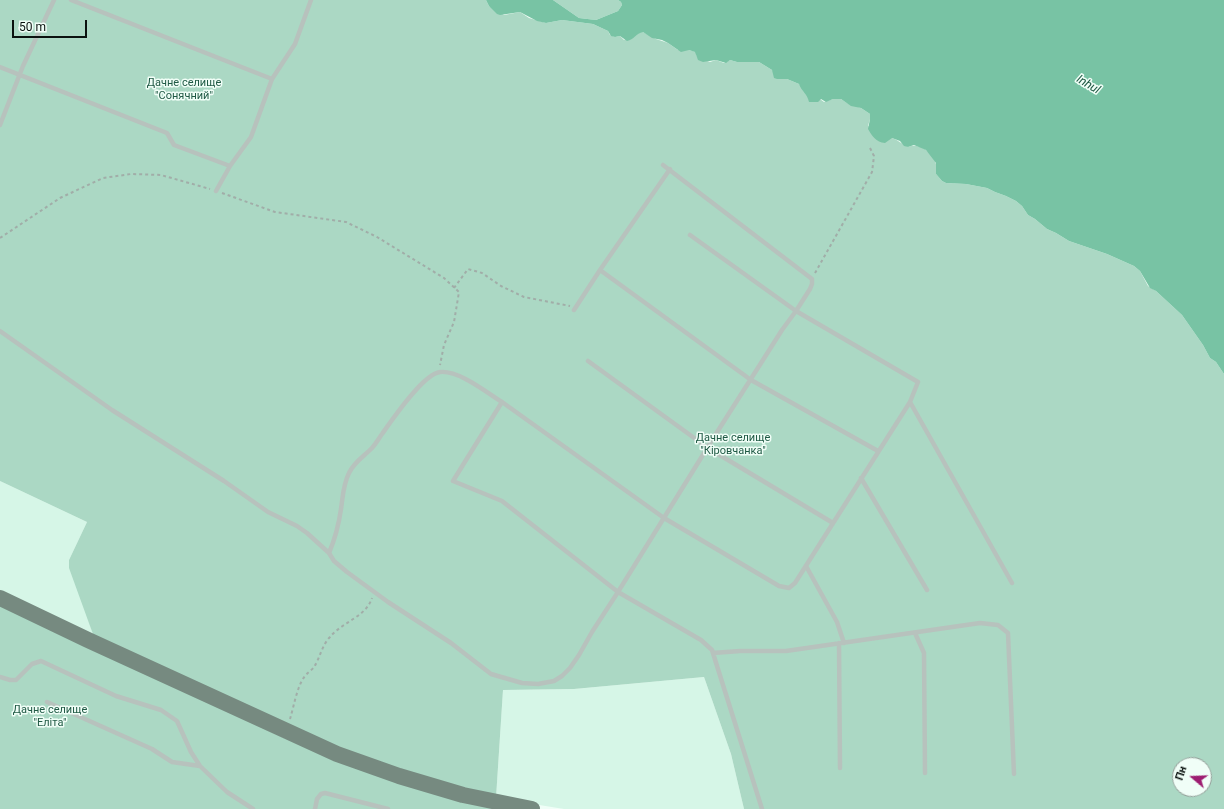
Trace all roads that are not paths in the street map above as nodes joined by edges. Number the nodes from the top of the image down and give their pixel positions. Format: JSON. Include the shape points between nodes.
{"nodes":[{"id":1,"x":54,"y":0,"type":"edge"},
{"id":2,"x":71,"y":0,"type":"edge"},
{"id":3,"x":311,"y":0,"type":"edge"},
{"id":4,"x":0,"y":67,"type":"edge"},
{"id":5,"x":20,"y":74,"type":"junction"},
{"id":6,"x":272,"y":79,"type":"junction"},
{"id":7,"x":0,"y":125,"type":"edge"},
{"id":8,"x":663,"y":165,"type":"dead end"},
{"id":9,"x":230,"y":166,"type":"junction"},
{"id":10,"x":670,"y":169,"type":"junction"},
{"id":11,"x":216,"y":191,"type":"road end"},
{"id":12,"x":690,"y":235,"type":"dead end"},
{"id":13,"x":600,"y":270,"type":"junction"},
{"id":14,"x":575,"y":309,"type":"road end"},
{"id":15,"x":796,"y":311,"type":"junction"},
{"id":16,"x":0,"y":331,"type":"edge"},
{"id":17,"x":588,"y":361,"type":"dead end"},
{"id":18,"x":751,"y":380,"type":"junction"},
{"id":19,"x":502,"y":402,"type":"junction"},
{"id":20,"x":910,"y":402,"type":"junction"},
{"id":21,"x":708,"y":448,"type":"junction"},
{"id":22,"x":878,"y":451,"type":"junction"},
{"id":23,"x":862,"y":478,"type":"junction"},
{"id":24,"x":664,"y":518,"type":"junction"},
{"id":25,"x":833,"y":523,"type":"junction"},
{"id":26,"x":330,"y":553,"type":"junction"},
{"id":27,"x":806,"y":566,"type":"junction"},
{"id":28,"x":1012,"y":583,"type":"dead end"},
{"id":29,"x":927,"y":590,"type":"dead end"},
{"id":30,"x":618,"y":592,"type":"junction"},
{"id":31,"x":0,"y":598,"type":"edge"},
{"id":32,"x":916,"y":633,"type":"junction"},
{"id":33,"x":842,"y":643,"type":"junction"},
{"id":34,"x":713,"y":653,"type":"junction"},
{"id":35,"x":0,"y":677,"type":"edge"},
{"id":36,"x":47,"y":702,"type":"dead end"},
{"id":37,"x":200,"y":766,"type":"junction"},
{"id":38,"x":840,"y":768,"type":"dead end"},
{"id":39,"x":925,"y":772,"type":"dead end"},
{"id":40,"x":1014,"y":774,"type":"dead end"},
{"id":41,"x":252,"y":809,"type":"edge"},
{"id":42,"x":315,"y":809,"type":"edge"},
{"id":43,"x":388,"y":809,"type":"edge"},
{"id":44,"x":532,"y":809,"type":"edge"},
{"id":45,"x":762,"y":809,"type":"edge"}],
"edges":[{"from":1,"to":5,"type":"lane"},
{"from":2,"to":6,"type":"lane"},
{"from":3,"to":6,"type":"lane","via":[[295,44]]},
{"from":4,"to":5,"type":"lane"},
{"from":5,"to":7,"type":"lane"},
{"from":5,"to":9,"type":"lane","via":[[167,133],[174,145]]},
{"from":6,"to":9,"type":"lane","via":[[251,137]]},
{"from":8,"to":10,"type":"lane"},
{"from":9,"to":11,"type":"lane"},
{"from":10,"to":13,"type":"lane"},
{"from":10,"to":15,"type":"lane","via":[[812,279],[810,288]]},
{"from":12,"to":15,"type":"lane"},
{"from":13,"to":14,"type":"lane"},
{"from":13,"to":18,"type":"lane"},
{"from":15,"to":18,"type":"lane"},
{"from":15,"to":20,"type":"lane","via":[[918,382]]},
{"from":16,"to":26,"type":"lane","via":[[112,410],[224,480],[268,512],[302,530]]},
{"from":17,"to":21,"type":"lane"},
{"from":18,"to":21,"type":"lane"},
{"from":18,"to":22,"type":"lane"},
{"from":19,"to":24,"type":"lane"},
{"from":19,"to":26,"type":"lane","via":[[449,372],[439,372],[427,378],[406,400],[372,448],[353,466],[343,490],[341,510]]},
{"from":19,"to":30,"type":"lane","via":[[453,481],[502,501]]},
{"from":20,"to":22,"type":"lane"},
{"from":20,"to":28,"type":"lane"},
{"from":21,"to":24,"type":"lane"},
{"from":21,"to":25,"type":"lane"},
{"from":22,"to":23,"type":"lane"},
{"from":23,"to":25,"type":"lane"},
{"from":23,"to":29,"type":"lane"},
{"from":24,"to":27,"type":"lane","via":[[780,586],[789,588]]},
{"from":24,"to":30,"type":"lane"},
{"from":25,"to":27,"type":"lane"},
{"from":26,"to":30,"type":"lane","via":[[331,558],[339,566],[451,643],[491,674],[522,683],[554,681],[570,668]]},
{"from":27,"to":33,"type":"lane","via":[[837,622]]},
{"from":30,"to":34,"type":"lane","via":[[701,640]]},
{"from":31,"to":44,"type":"highway","via":[[336,754],[462,795]]},
{"from":32,"to":33,"type":"lane"},
{"from":32,"to":39,"type":"lane","via":[[924,653]]},
{"from":32,"to":40,"type":"lane","via":[[980,623],[998,625],[1008,633]]},
{"from":33,"to":34,"type":"lane","via":[[786,651]]},
{"from":33,"to":38,"type":"lane"},
{"from":34,"to":45,"type":"lane"},
{"from":35,"to":37,"type":"lane","via":[[16,680],[32,664],[41,661],[116,696],[161,710],[177,721]]},
{"from":36,"to":37,"type":"lane","via":[[152,749],[172,762]]},
{"from":37,"to":41,"type":"lane","via":[[227,792]]},
{"from":42,"to":43,"type":"lane","via":[[317,799],[325,793]]}]}
